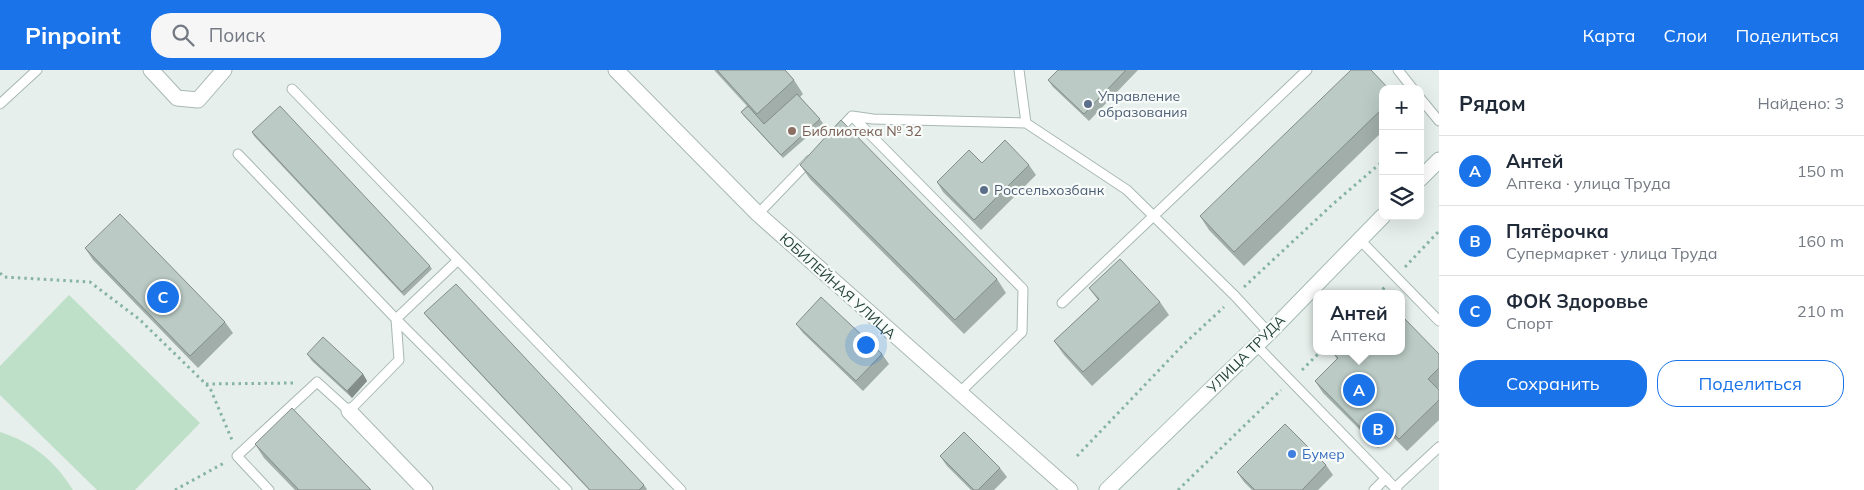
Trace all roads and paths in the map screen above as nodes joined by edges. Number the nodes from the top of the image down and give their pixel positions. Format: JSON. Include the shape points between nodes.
{"nodes":[{"id":1,"x":38,"y":70,"type":"edge"},
{"id":2,"x":151,"y":70,"type":"edge"},
{"id":3,"x":224,"y":70,"type":"edge"},
{"id":4,"x":616,"y":70,"type":"edge"},
{"id":5,"x":1018,"y":70,"type":"edge"},
{"id":6,"x":1306,"y":70,"type":"edge"},
{"id":7,"x":1398,"y":70,"type":"edge"},
{"id":8,"x":1410,"y":85,"type":"edge"},
{"id":9,"x":292,"y":90,"type":"dead end"},
{"id":10,"x":1424,"y":103,"type":"edge"},
{"id":11,"x":0,"y":104,"type":"edge"},
{"id":12,"x":852,"y":116,"type":"junction"},
{"id":13,"x":1439,"y":121,"type":"edge"},
{"id":14,"x":1026,"y":123,"type":"junction"},
{"id":15,"x":832,"y":137,"type":"edge"},
{"id":16,"x":818,"y":151,"type":"edge"},
{"id":17,"x":238,"y":154,"type":"dead end"},
{"id":18,"x":1439,"y":160,"type":"edge"},
{"id":19,"x":1424,"y":175,"type":"edge"},
{"id":20,"x":758,"y":214,"type":"junction"},
{"id":21,"x":1155,"y":216,"type":"junction"},
{"id":22,"x":1379,"y":220,"type":"edge"},
{"id":23,"x":1439,"y":231,"type":"edge"},
{"id":24,"x":1360,"y":240,"type":"junction"},
{"id":25,"x":456,"y":261,"type":"junction"},
{"id":26,"x":0,"y":273,"type":"edge"},
{"id":27,"x":1395,"y":276,"type":"junction"},
{"id":28,"x":1382,"y":290,"type":"edge"},
{"id":29,"x":1062,"y":303,"type":"dead end"},
{"id":30,"x":396,"y":319,"type":"junction"},
{"id":31,"x":1439,"y":321,"type":"edge"},
{"id":32,"x":1269,"y":333,"type":"junction"},
{"id":33,"x":1256,"y":345,"type":"junction"},
{"id":34,"x":1317,"y":355,"type":"edge"},
{"id":35,"x":317,"y":382,"type":"junction"},
{"id":36,"x":1291,"y":382,"type":"junction"},
{"id":37,"x":206,"y":384,"type":"junction"},
{"id":38,"x":959,"y":393,"type":"junction"},
{"id":39,"x":349,"y":411,"type":"junction"},
{"id":40,"x":1439,"y":447,"type":"edge"},
{"id":41,"x":237,"y":456,"type":"junction"},
{"id":42,"x":1386,"y":478,"type":"junction"},
{"id":43,"x":1396,"y":489,"type":"edge"},
{"id":44,"x":175,"y":490,"type":"edge"},
{"id":45,"x":270,"y":490,"type":"edge"},
{"id":46,"x":425,"y":490,"type":"edge"},
{"id":47,"x":567,"y":490,"type":"edge"},
{"id":48,"x":681,"y":490,"type":"edge"},
{"id":49,"x":1070,"y":490,"type":"edge"},
{"id":50,"x":1108,"y":490,"type":"edge"},
{"id":51,"x":1178,"y":490,"type":"edge"},
{"id":52,"x":1374,"y":490,"type":"edge"}],
"edges":[{"from":1,"to":11,"type":"lane"},
{"from":2,"to":3,"type":"street","via":[[177,98],[198,100]]},
{"from":4,"to":20,"type":"street","name":"ЮБИЛЕЙНАЯ УЛИЦА"},
{"from":5,"to":14,"type":"lane"},
{"from":6,"to":21,"type":"lane"},
{"from":7,"to":8,"type":"lane"},
{"from":9,"to":25,"type":"lane"},
{"from":10,"to":13,"type":"lane"},
{"from":12,"to":14,"type":"lane"},
{"from":12,"to":15,"type":"lane"},
{"from":12,"to":38,"type":"lane","via":[[1023,289],[1022,332]]},
{"from":14,"to":21,"type":"lane","via":[[1127,190]]},
{"from":16,"to":20,"type":"lane"},
{"from":17,"to":30,"type":"lane"},
{"from":18,"to":19,"type":"street"},
{"from":20,"to":38,"type":"street","name":"ЮБИЛЕЙНАЯ УЛИЦА"},
{"from":21,"to":29,"type":"lane"},
{"from":21,"to":32,"type":"lane"},
{"from":22,"to":24,"type":"street","name":"УЛИЦА ТРУДА"},
{"from":23,"to":27,"type":"path"},
{"from":24,"to":27,"type":"lane"},
{"from":24,"to":32,"type":"street","name":"УЛИЦА ТРУДА"},
{"from":25,"to":30,"type":"lane"},
{"from":25,"to":48,"type":"lane"},
{"from":26,"to":37,"type":"path","via":[[4,277],[90,282],[139,319]]},
{"from":27,"to":28,"type":"path"},
{"from":27,"to":31,"type":"lane"},
{"from":30,"to":39,"type":"lane","via":[[399,360]]},
{"from":30,"to":47,"type":"lane"},
{"from":32,"to":33,"type":"street","name":"УЛИЦА ТРУДА"},
{"from":33,"to":36,"type":"lane"},
{"from":33,"to":50,"type":"street","name":"УЛИЦА ТРУДА"},
{"from":34,"to":36,"type":"path"},
{"from":35,"to":37,"type":"path"},
{"from":35,"to":39,"type":"lane"},
{"from":35,"to":41,"type":"lane"},
{"from":36,"to":42,"type":"lane"},
{"from":36,"to":51,"type":"path"},
{"from":37,"to":41,"type":"path","via":[[230,432]]},
{"from":38,"to":49,"type":"street","name":"ЮБИЛЕЙНАЯ УЛИЦА"},
{"from":39,"to":46,"type":"street"},
{"from":40,"to":43,"type":"lane"},
{"from":41,"to":44,"type":"path"},
{"from":41,"to":45,"type":"lane"},
{"from":42,"to":43,"type":"lane"},
{"from":42,"to":52,"type":"lane"}]}
